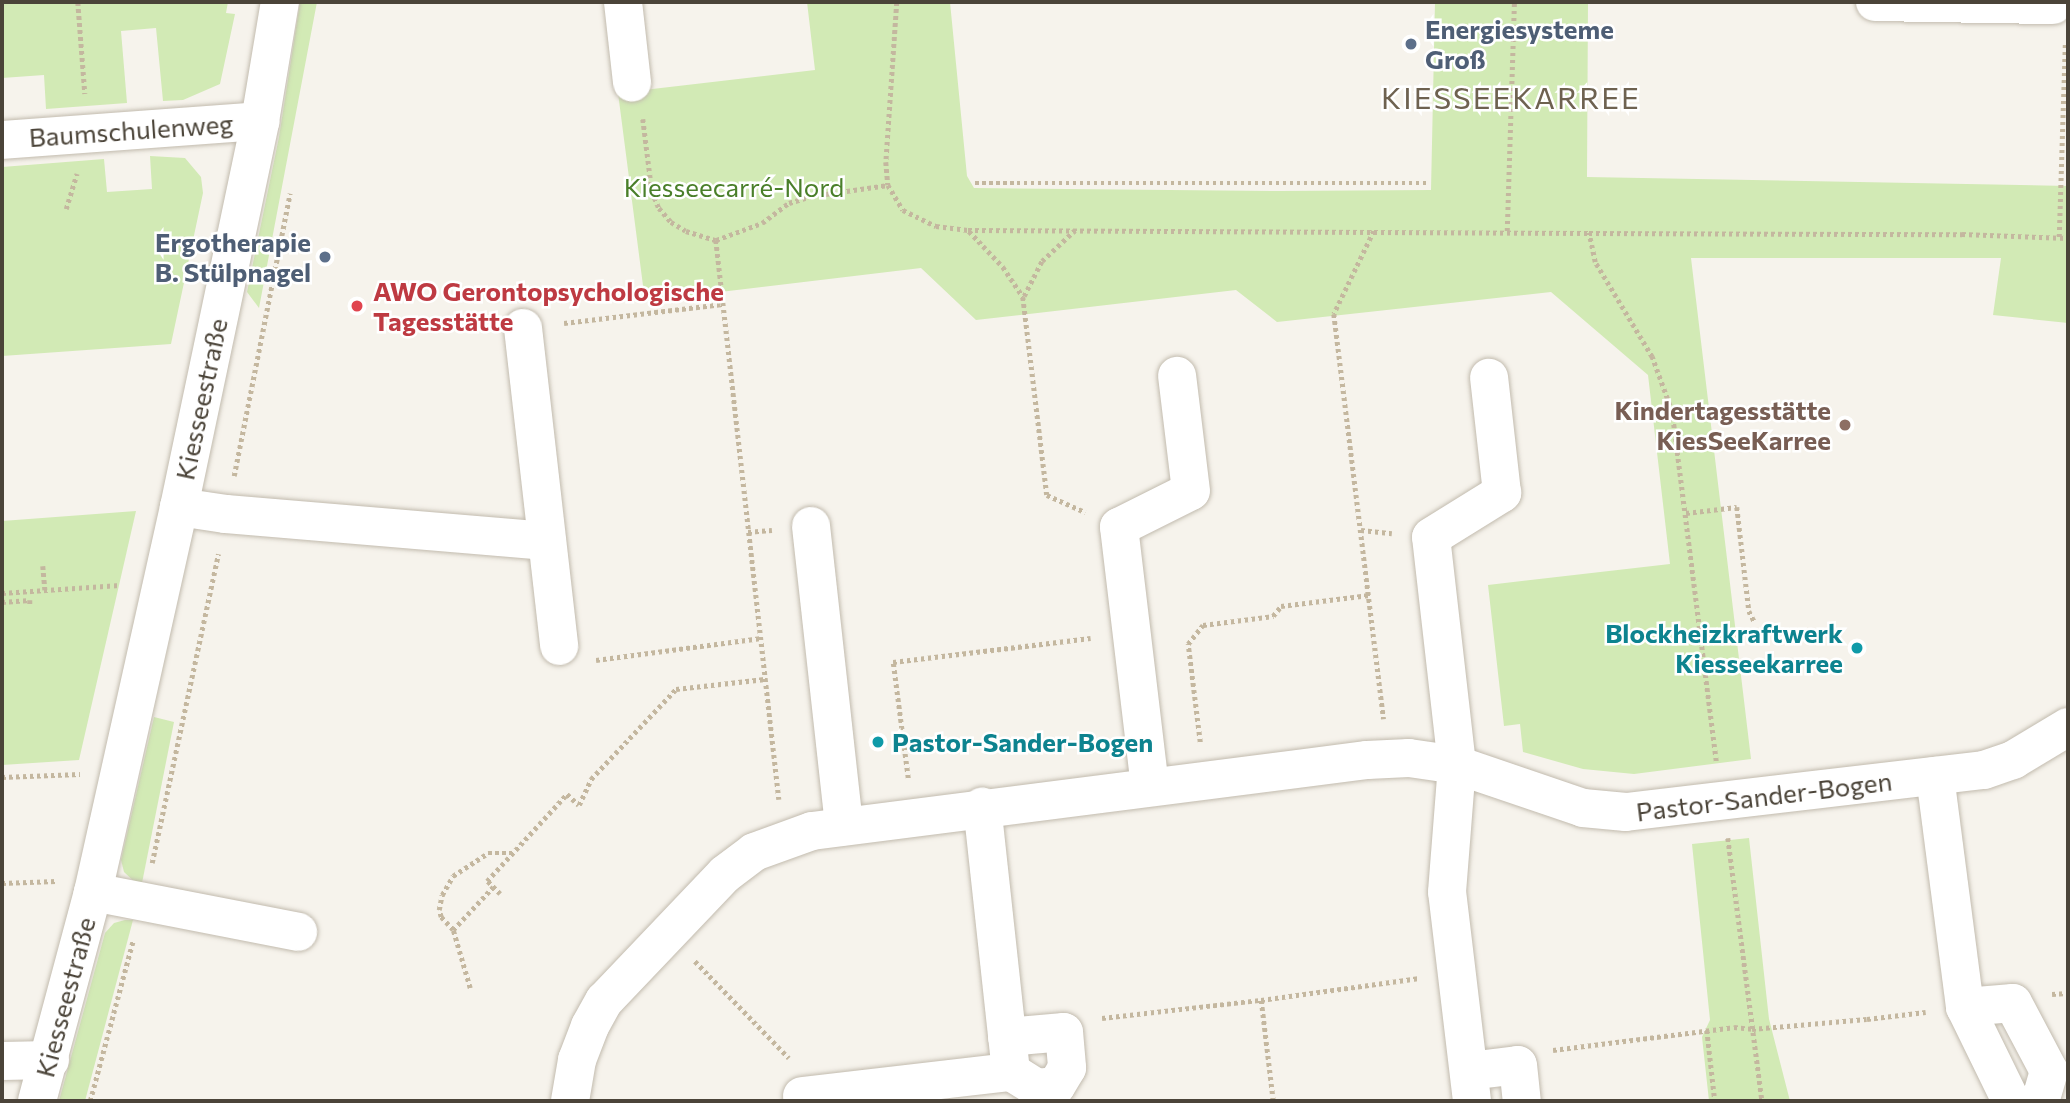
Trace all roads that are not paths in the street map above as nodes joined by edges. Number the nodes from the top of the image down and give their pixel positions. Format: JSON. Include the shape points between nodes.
{"nodes":[{"id":1,"x":280,"y":2,"type":"edge"},
{"id":2,"x":623,"y":2,"type":"edge"},
{"id":3,"x":1875,"y":2,"type":"edge"},
{"id":4,"x":2053,"y":5,"type":"road end"},
{"id":5,"x":632,"y":82,"type":"road end"},
{"id":6,"x":260,"y":121,"type":"junction"},
{"id":7,"x":2,"y":140,"type":"edge"},
{"id":8,"x":523,"y":328,"type":"road end"},
{"id":9,"x":1177,"y":376,"type":"dead end"},
{"id":10,"x":1489,"y":378,"type":"dead end"},
{"id":11,"x":179,"y":507,"type":"junction"},
{"id":12,"x":811,"y":526,"type":"dead end"},
{"id":13,"x":547,"y":541,"type":"junction"},
{"id":14,"x":559,"y":646,"type":"road end"},
{"id":15,"x":2068,"y":727,"type":"edge"},
{"id":16,"x":1457,"y":765,"type":"junction"},
{"id":17,"x":1935,"y":776,"type":"junction"},
{"id":18,"x":1150,"y":787,"type":"junction"},
{"id":19,"x":982,"y":807,"type":"junction"},
{"id":20,"x":844,"y":826,"type":"junction"},
{"id":21,"x":93,"y":892,"type":"junction"},
{"id":22,"x":298,"y":932,"type":"dead end"},
{"id":23,"x":1965,"y":1007,"type":"junction"},
{"id":24,"x":1009,"y":1055,"type":"junction"},
{"id":25,"x":50,"y":1060,"type":"junction"},
{"id":26,"x":2,"y":1061,"type":"edge"},
{"id":27,"x":1520,"y":1083,"type":"edge"},
{"id":28,"x":1471,"y":1086,"type":"edge"},
{"id":29,"x":802,"y":1096,"type":"road end"},
{"id":30,"x":37,"y":1101,"type":"edge"},
{"id":31,"x":570,"y":1101,"type":"edge"},
{"id":32,"x":2011,"y":1101,"type":"edge"},
{"id":33,"x":2036,"y":1101,"type":"edge"}],
"edges":[{"from":1,"to":6,"type":"street","name":"Kiesseestraße"},
{"from":2,"to":5,"type":"street"},
{"from":3,"to":4,"type":"street"},
{"from":6,"to":7,"type":"street","name":"Baumschulenweg"},
{"from":6,"to":11,"type":"street","name":"Kiesseestraße"},
{"from":8,"to":13,"type":"street"},
{"from":9,"to":18,"type":"street","via":[[1191,491],[1119,527]]},
{"from":10,"to":16,"type":"street","via":[[1502,493],[1431,537]]},
{"from":11,"to":13,"type":"street","name":"Kiesseestraße"},
{"from":11,"to":21,"type":"street","name":"Kiesseestraße"},
{"from":12,"to":20,"type":"street"},
{"from":13,"to":14,"type":"street"},
{"from":15,"to":17,"type":"street","name":"Pastor-Sander-Bogen","via":[[2013,760],[1984,770]]},
{"from":16,"to":17,"type":"street","name":"Pastor-Sander-Bogen","via":[[1543,797],[1608,812]]},
{"from":16,"to":18,"type":"street","name":"Pastor-Sander-Bogen","via":[[1409,758],[1367,760]]},
{"from":16,"to":28,"type":"street","via":[[1447,892]]},
{"from":17,"to":23,"type":"street"},
{"from":18,"to":19,"type":"street","name":"Pastor-Sander-Bogen"},
{"from":19,"to":20,"type":"street","name":"Pastor-Sander-Bogen"},
{"from":19,"to":24,"type":"street"},
{"from":20,"to":31,"type":"street","name":"Pastor-Sander-Bogen","via":[[783,840],[754,852],[725,874],[604,1001],[577,1059]]},
{"from":21,"to":22,"type":"street","name":"Kiesseestraße"},
{"from":21,"to":25,"type":"street","name":"Kiesseestraße"},
{"from":23,"to":32,"type":"street"},
{"from":23,"to":33,"type":"street","via":[[2013,1003],[2049,1071],[2041,1099]]},
{"from":24,"to":24,"type":"street","via":[[1064,1032],[1067,1068],[1056,1086],[1037,1088]]},
{"from":24,"to":29,"type":"street"},
{"from":25,"to":26,"type":"street"},
{"from":25,"to":30,"type":"street","name":"Kiesseestraße"},
{"from":27,"to":28,"type":"street"}]}
